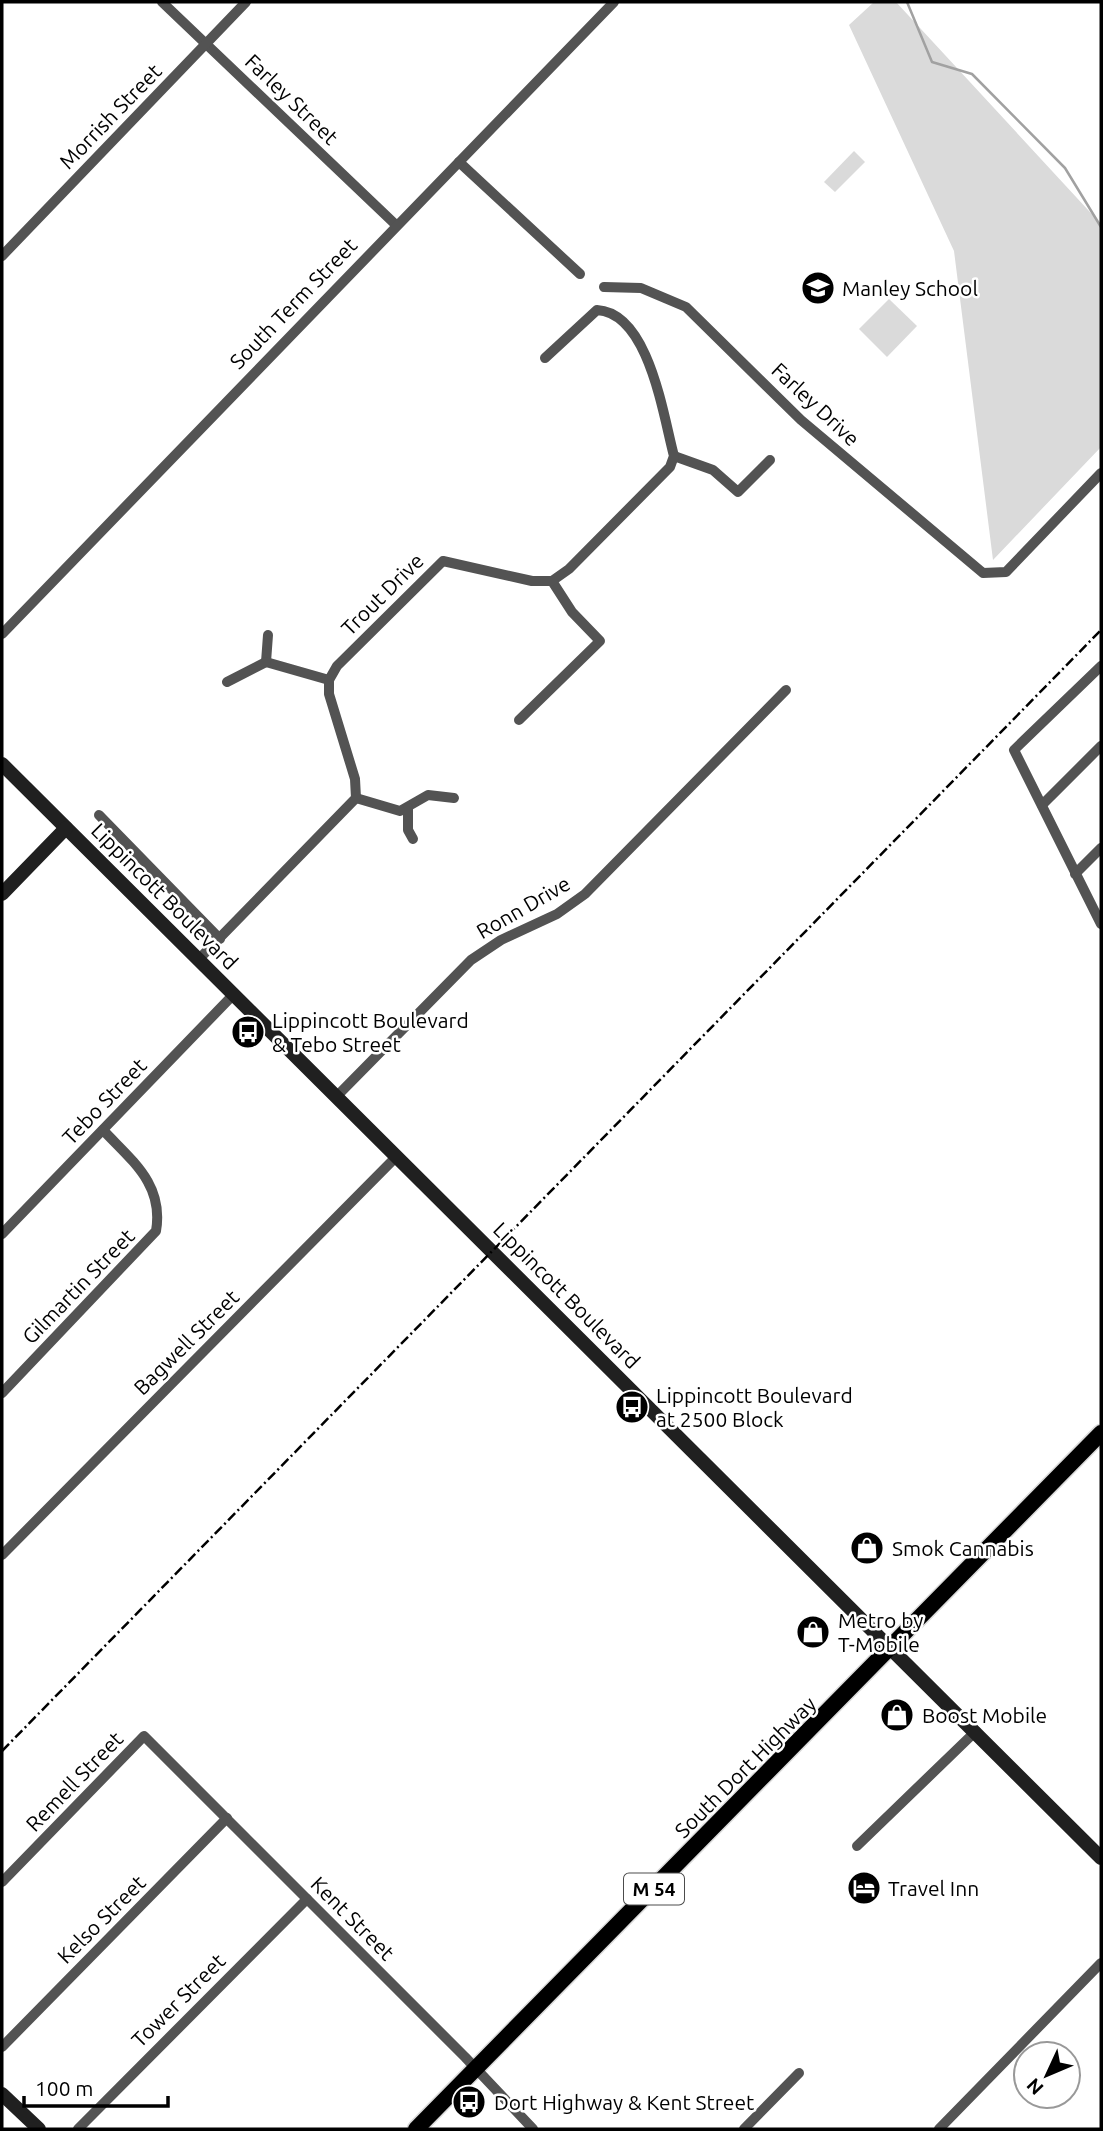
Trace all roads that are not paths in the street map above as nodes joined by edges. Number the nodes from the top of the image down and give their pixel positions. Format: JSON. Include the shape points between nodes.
{"nodes":[{"id":1,"x":162,"y":2,"type":"edge"},
{"id":2,"x":246,"y":2,"type":"edge"},
{"id":3,"x":614,"y":2,"type":"edge"},
{"id":4,"x":206,"y":44,"type":"junction"},
{"id":5,"x":459,"y":162,"type":"junction"},
{"id":6,"x":396,"y":225,"type":"junction"},
{"id":7,"x":2,"y":256,"type":"edge"},
{"id":8,"x":580,"y":275,"type":"dead end"},
{"id":9,"x":604,"y":287,"type":"dead end"},
{"id":10,"x":545,"y":358,"type":"dead end"},
{"id":11,"x":674,"y":456,"type":"junction"},
{"id":12,"x":770,"y":460,"type":"dead end"},
{"id":13,"x":1101,"y":473,"type":"edge"},
{"id":14,"x":552,"y":581,"type":"junction"},
{"id":15,"x":2,"y":634,"type":"edge"},
{"id":16,"x":268,"y":635,"type":"dead end"},
{"id":17,"x":266,"y":662,"type":"junction"},
{"id":18,"x":1101,"y":666,"type":"edge"},
{"id":19,"x":329,"y":680,"type":"junction"},
{"id":20,"x":227,"y":682,"type":"dead end"},
{"id":21,"x":786,"y":690,"type":"dead end"},
{"id":22,"x":520,"y":720,"type":"dead end"},
{"id":23,"x":1101,"y":746,"type":"edge"},
{"id":24,"x":2,"y":764,"type":"edge"},
{"id":25,"x":356,"y":798,"type":"junction"},
{"id":26,"x":454,"y":798,"type":"dead end"},
{"id":27,"x":1042,"y":805,"type":"junction"},
{"id":28,"x":404,"y":810,"type":"junction"},
{"id":29,"x":99,"y":815,"type":"dead end"},
{"id":30,"x":66,"y":828,"type":"junction"},
{"id":31,"x":413,"y":839,"type":"dead end"},
{"id":32,"x":1101,"y":848,"type":"edge"},
{"id":33,"x":1075,"y":874,"type":"junction"},
{"id":34,"x":2,"y":894,"type":"edge"},
{"id":35,"x":1101,"y":924,"type":"edge"},
{"id":36,"x":220,"y":939,"type":"junction"},
{"id":37,"x":199,"y":959,"type":"junction"},
{"id":38,"x":234,"y":994,"type":"junction"},
{"id":39,"x":337,"y":1096,"type":"junction"},
{"id":40,"x":103,"y":1130,"type":"junction"},
{"id":41,"x":397,"y":1156,"type":"junction"},
{"id":42,"x":2,"y":1234,"type":"edge"},
{"id":43,"x":2,"y":1394,"type":"edge"},
{"id":44,"x":1101,"y":1433,"type":"edge"},
{"id":45,"x":2,"y":1555,"type":"edge"},
{"id":46,"x":892,"y":1648,"type":"junction"},
{"id":47,"x":976,"y":1731,"type":"junction"},
{"id":48,"x":144,"y":1736,"type":"joint"},
{"id":49,"x":227,"y":1818,"type":"junction"},
{"id":50,"x":857,"y":1846,"type":"dead end"},
{"id":51,"x":1101,"y":1858,"type":"edge"},
{"id":52,"x":2,"y":1882,"type":"edge"},
{"id":53,"x":307,"y":1899,"type":"junction"},
{"id":54,"x":1101,"y":1963,"type":"edge"},
{"id":55,"x":2,"y":2046,"type":"edge"},
{"id":56,"x":476,"y":2069,"type":"junction"},
{"id":57,"x":799,"y":2073,"type":"dead end"},
{"id":58,"x":2,"y":2094,"type":"edge"},
{"id":59,"x":38,"y":2129,"type":"edge"},
{"id":60,"x":78,"y":2129,"type":"edge"},
{"id":61,"x":416,"y":2129,"type":"edge"},
{"id":62,"x":533,"y":2129,"type":"edge"},
{"id":63,"x":744,"y":2129,"type":"edge"},
{"id":64,"x":939,"y":2129,"type":"edge"}],
"edges":[{"from":1,"to":4,"type":"street","name":"Farley Street"},
{"from":2,"to":4,"type":"street","name":"Morrish Street"},
{"from":3,"to":5,"type":"street","name":"South Term Street"},
{"from":4,"to":6,"type":"street","name":"Farley Street"},
{"from":4,"to":7,"type":"street","name":"Morrish Street"},
{"from":5,"to":6,"type":"street","name":"South Term Street"},
{"from":5,"to":8,"type":"street"},
{"from":6,"to":15,"type":"street","name":"South Term Street"},
{"from":9,"to":13,"type":"street","name":"Farley Drive","via":[[640,288],[686,307],[801,421],[983,573],[1006,572]]},
{"from":10,"to":11,"type":"street","via":[[597,310],[609,310],[638,339]]},
{"from":11,"to":12,"type":"street","via":[[713,470],[738,492]]},
{"from":11,"to":14,"type":"street","via":[[670,467]]},
{"from":14,"to":19,"type":"street","name":"Trout Drive","via":[[531,581],[443,561],[337,666]]},
{"from":14,"to":22,"type":"street","via":[[572,612],[600,640]]},
{"from":16,"to":17,"type":"street"},
{"from":17,"to":19,"type":"street"},
{"from":17,"to":20,"type":"street"},
{"from":18,"to":27,"type":"street","via":[[1014,750]]},
{"from":19,"to":25,"type":"street"},
{"from":21,"to":39,"type":"street","name":"Ronn Drive","via":[[585,894],[471,960]]},
{"from":23,"to":27,"type":"street"},
{"from":24,"to":30,"type":"street","name":"Lippincott Boulevard"},
{"from":25,"to":28,"type":"street"},
{"from":25,"to":36,"type":"street"},
{"from":26,"to":28,"type":"street","via":[[428,795]]},
{"from":27,"to":33,"type":"street"},
{"from":28,"to":31,"type":"street"},
{"from":29,"to":36,"type":"street"},
{"from":30,"to":34,"type":"street"},
{"from":30,"to":37,"type":"street","name":"Lippincott Boulevard"},
{"from":32,"to":33,"type":"street"},
{"from":33,"to":35,"type":"street"},
{"from":36,"to":37,"type":"street"},
{"from":37,"to":38,"type":"street","name":"Lippincott Boulevard"},
{"from":38,"to":39,"type":"street","name":"Lippincott Boulevard"},
{"from":38,"to":40,"type":"street","name":"Tebo Street"},
{"from":39,"to":41,"type":"street","name":"Lippincott Boulevard"},
{"from":40,"to":42,"type":"street","name":"Tebo Street"},
{"from":40,"to":43,"type":"street","name":"Gilmartin Street","via":[[144,1172],[154,1190],[159,1213],[156,1231]]},
{"from":41,"to":45,"type":"street","name":"Bagwell Street"},
{"from":41,"to":46,"type":"street","name":"Lippincott Boulevard"},
{"from":44,"to":46,"type":"main road","name":"South Dort Highway","number":"M 54"},
{"from":46,"to":47,"type":"street","name":"Lippincott Boulevard"},
{"from":46,"to":56,"type":"main road","name":"South Dort Highway","number":"M 54"},
{"from":47,"to":50,"type":"street"},
{"from":47,"to":51,"type":"street","name":"Lippincott Boulevard"},
{"from":48,"to":49,"type":"street","name":"Kent Street"},
{"from":48,"to":52,"type":"street","name":"Remell Street"},
{"from":49,"to":53,"type":"street","name":"Kent Street"},
{"from":49,"to":55,"type":"street","name":"Kelso Street"},
{"from":53,"to":56,"type":"street","name":"Kent Street"},
{"from":53,"to":60,"type":"street","name":"Tower Street"},
{"from":54,"to":64,"type":"street"},
{"from":56,"to":61,"type":"main road","name":"South Dort Highway","number":"M 54"},
{"from":56,"to":62,"type":"street","name":"Kent Street"},
{"from":57,"to":63,"type":"street"},
{"from":58,"to":59,"type":"street"}]}
